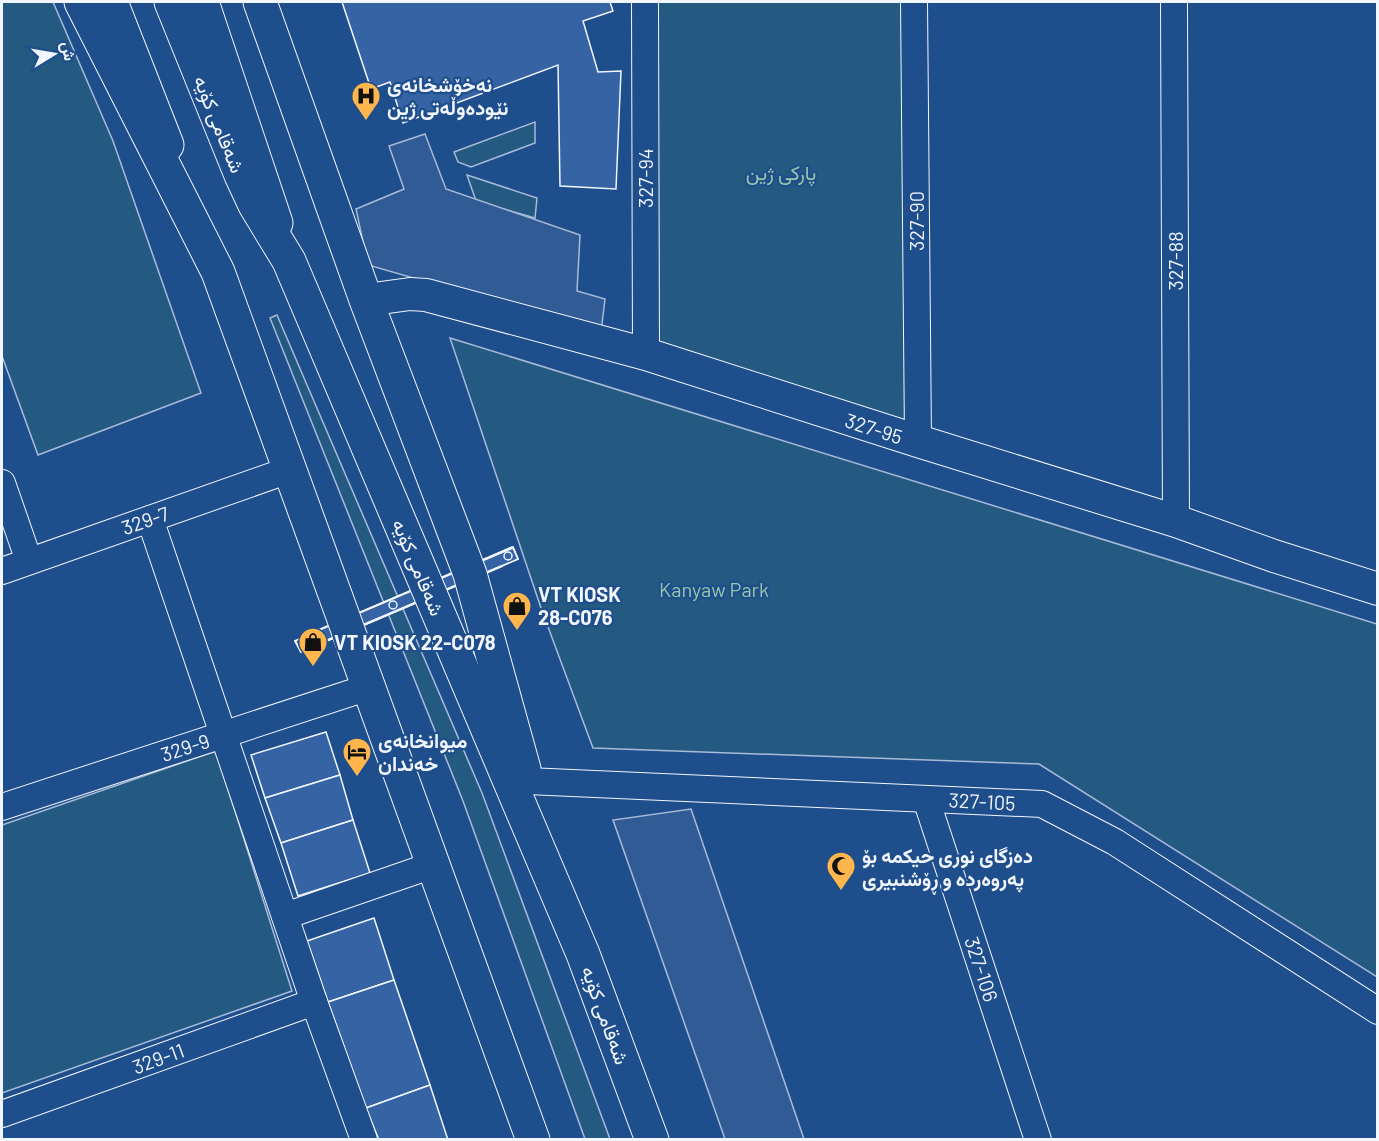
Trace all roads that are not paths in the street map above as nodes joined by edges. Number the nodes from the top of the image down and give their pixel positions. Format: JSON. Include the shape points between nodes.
{"nodes":[{"id":1,"x":81,"y":2,"type":"edge"},
{"id":2,"x":111,"y":2,"type":"edge"},
{"id":3,"x":171,"y":2,"type":"edge"},
{"id":4,"x":202,"y":2,"type":"edge"},
{"id":5,"x":260,"y":2,"type":"edge"},
{"id":6,"x":645,"y":2,"type":"edge"},
{"id":7,"x":914,"y":2,"type":"edge"},
{"id":8,"x":1174,"y":2,"type":"edge"},
{"id":9,"x":289,"y":261,"type":"junction"},
{"id":10,"x":218,"y":272,"type":"junction"},
{"id":11,"x":366,"y":300,"type":"junction"},
{"id":12,"x":646,"y":354,"type":"junction"},
{"id":13,"x":918,"y":441,"type":"junction"},
{"id":14,"x":289,"y":470,"type":"junction"},
{"id":15,"x":2,"y":483,"type":"edge"},
{"id":16,"x":150,"y":519,"type":"junction"},
{"id":17,"x":1176,"y":521,"type":"junction"},
{"id":18,"x":29,"y":561,"type":"junction"},
{"id":19,"x":2,"y":571,"type":"edge"},
{"id":20,"x":1377,"y":589,"type":"edge"},
{"id":21,"x":369,"y":687,"type":"junction"},
{"id":22,"x":223,"y":735,"type":"junction"},
{"id":23,"x":527,"y":781,"type":"junction"},
{"id":24,"x":926,"y":799,"type":"junction"},
{"id":25,"x":2,"y":807,"type":"edge"},
{"id":26,"x":434,"y":865,"type":"junction"},
{"id":27,"x":285,"y":916,"type":"junction"},
{"id":28,"x":583,"y":954,"type":"junction"},
{"id":29,"x":314,"y":1002,"type":"junction"},
{"id":30,"x":1377,"y":1011,"type":"edge"},
{"id":31,"x":2,"y":1114,"type":"edge"},
{"id":32,"x":364,"y":1140,"type":"edge"},
{"id":33,"x":533,"y":1140,"type":"edge"},
{"id":34,"x":651,"y":1140,"type":"edge"},
{"id":35,"x":1038,"y":1140,"type":"edge"}],
"edges":[{"from":1,"to":10,"type":"main road"},
{"from":2,"to":10,"type":"main road"},
{"from":3,"to":9,"type":"main road","name":"شەقامی کۆیە","via":[[241,175]]},
{"from":4,"to":9,"type":"main road"},
{"from":5,"to":11,"type":"main road"},
{"from":6,"to":12,"type":"street","name":"327-94"},
{"from":7,"to":13,"type":"street","name":"327-90"},
{"from":8,"to":17,"type":"street","name":"327-88"},
{"from":9,"to":28,"type":"main road","name":"شەقامی کۆیە"},
{"from":10,"to":14,"type":"main road"},
{"from":11,"to":12,"type":"street","name":"327-95","via":[[426,295]]},
{"from":11,"to":23,"type":"main road","via":[[470,574]]},
{"from":12,"to":13,"type":"street","name":"327-95"},
{"from":13,"to":17,"type":"street","name":"327-95"},
{"from":14,"to":16,"type":"street","name":"329-7"},
{"from":14,"to":21,"type":"main road"},
{"from":15,"to":18,"type":"street"},
{"from":16,"to":18,"type":"street","name":"329-7"},
{"from":16,"to":22,"type":"street"},
{"from":17,"to":20,"type":"street","name":"327-95"},
{"from":18,"to":19,"type":"street","name":"329-7"},
{"from":21,"to":22,"type":"street","name":"329-9"},
{"from":21,"to":26,"type":"main road"},
{"from":22,"to":25,"type":"street","name":"329-9"},
{"from":22,"to":27,"type":"street"},
{"from":23,"to":24,"type":"street","name":"327-105"},
{"from":23,"to":28,"type":"main road"},
{"from":24,"to":30,"type":"street","name":"327-105","via":[[1042,804],[1115,842]]},
{"from":24,"to":35,"type":"street","name":"327-106"},
{"from":26,"to":27,"type":"street"},
{"from":26,"to":33,"type":"main road"},
{"from":27,"to":29,"type":"street"},
{"from":28,"to":34,"type":"main road","name":"شەقامی کۆیە"},
{"from":29,"to":31,"type":"street","name":"329-11"},
{"from":29,"to":32,"type":"street"}]}
